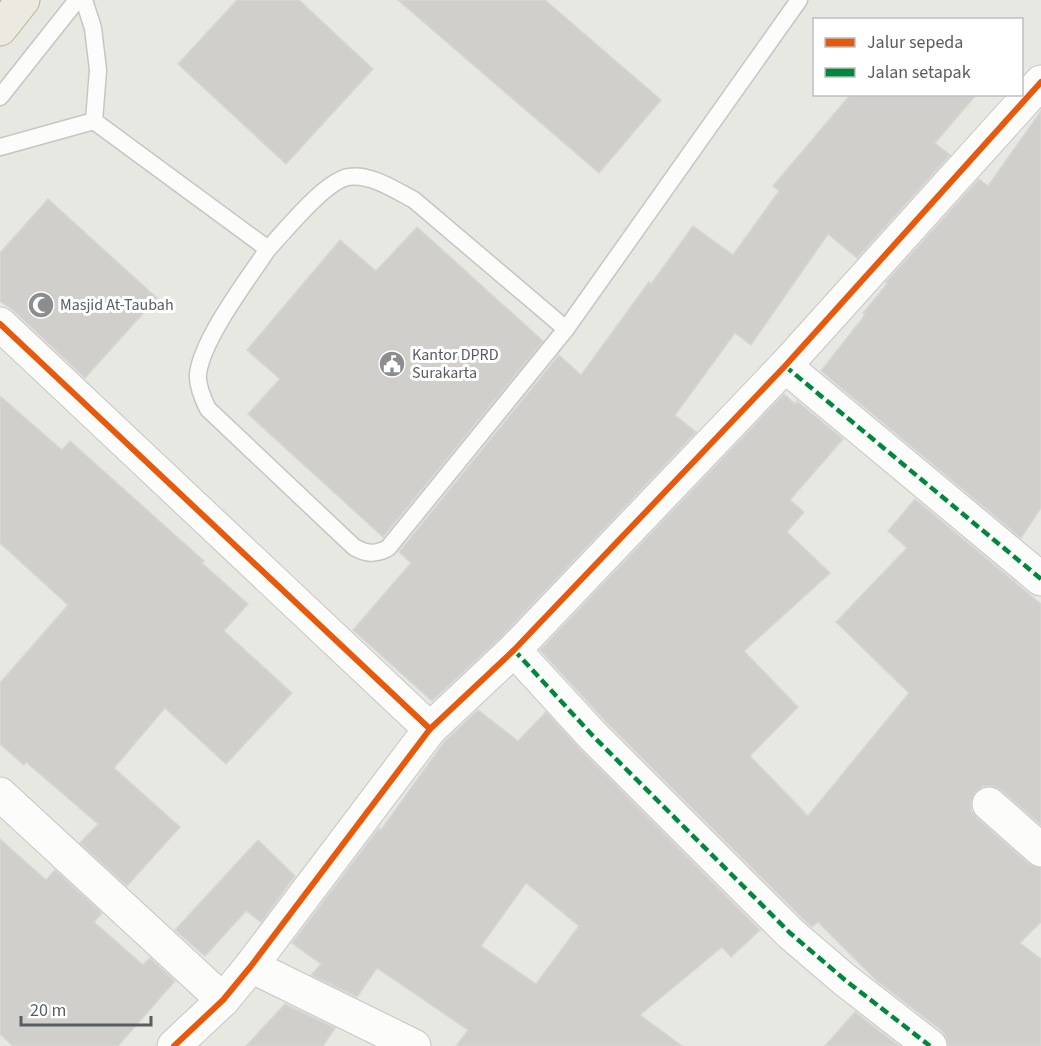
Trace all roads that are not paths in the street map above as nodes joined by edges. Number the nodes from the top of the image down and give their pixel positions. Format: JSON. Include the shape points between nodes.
{"nodes":[{"id":1,"x":23,"y":0,"type":"edge"},
{"id":2,"x":77,"y":0,"type":"edge"},
{"id":3,"x":84,"y":0,"type":"edge"},
{"id":4,"x":799,"y":0,"type":"edge"},
{"id":5,"x":0,"y":29,"type":"edge"},
{"id":6,"x":1041,"y":82,"type":"edge"},
{"id":7,"x":0,"y":97,"type":"edge"},
{"id":8,"x":94,"y":121,"type":"junction"},
{"id":9,"x":0,"y":147,"type":"edge"},
{"id":10,"x":268,"y":249,"type":"junction"},
{"id":11,"x":0,"y":324,"type":"edge"},
{"id":12,"x":566,"y":329,"type":"junction"},
{"id":13,"x":785,"y":366,"type":"junction"},
{"id":14,"x":1041,"y":579,"type":"edge"},
{"id":15,"x":514,"y":650,"type":"junction"},
{"id":16,"x":430,"y":729,"type":"junction"},
{"id":17,"x":0,"y":794,"type":"edge"},
{"id":18,"x":989,"y":804,"type":"dead end"},
{"id":19,"x":1041,"y":850,"type":"edge"},
{"id":20,"x":251,"y":966,"type":"junction"},
{"id":21,"x":223,"y":1000,"type":"junction"},
{"id":22,"x":174,"y":1046,"type":"edge"},
{"id":23,"x":414,"y":1046,"type":"edge"},
{"id":24,"x":930,"y":1046,"type":"edge"}],
"edges":[{"from":1,"to":5,"type":"highway"},
{"from":2,"to":7,"type":"lane"},
{"from":3,"to":8,"type":"lane","via":[[93,28],[98,70]]},
{"from":4,"to":12,"type":"lane"},
{"from":6,"to":13,"type":"street"},
{"from":8,"to":9,"type":"lane"},
{"from":8,"to":10,"type":"lane"},
{"from":10,"to":12,"type":"lane","via":[[330,185],[349,177],[366,178],[414,200]]},
{"from":10,"to":12,"type":"lane","via":[[210,338],[198,376],[202,398],[208,409],[361,551],[374,554],[388,548]]},
{"from":11,"to":16,"type":"street"},
{"from":13,"to":14,"type":"street"},
{"from":13,"to":15,"type":"street"},
{"from":15,"to":16,"type":"street"},
{"from":15,"to":24,"type":"street","via":[[593,736],[790,933]]},
{"from":16,"to":20,"type":"street"},
{"from":17,"to":21,"type":"street"},
{"from":18,"to":19,"type":"street"},
{"from":20,"to":21,"type":"street"},
{"from":20,"to":23,"type":"street"},
{"from":21,"to":22,"type":"street"}]}
